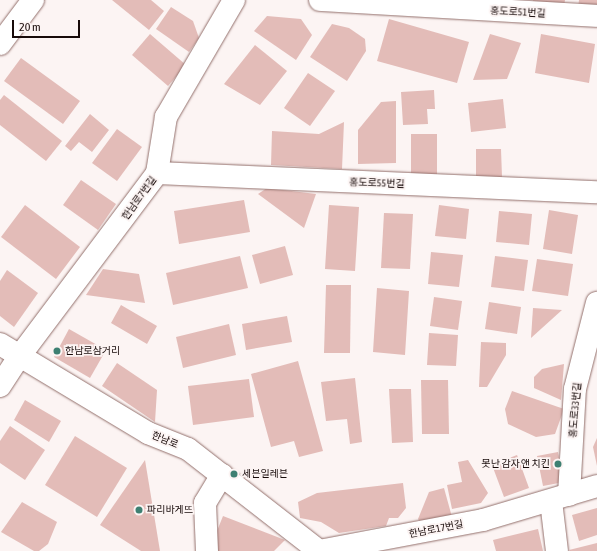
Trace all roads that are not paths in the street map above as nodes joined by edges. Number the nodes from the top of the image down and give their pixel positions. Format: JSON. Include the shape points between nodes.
{"nodes":[{"id":1,"x":33,"y":0,"type":"edge"},
{"id":2,"x":234,"y":0,"type":"edge"},
{"id":3,"x":320,"y":0,"type":"edge"},
{"id":4,"x":597,"y":16,"type":"edge"},
{"id":5,"x":0,"y":44,"type":"edge"},
{"id":6,"x":157,"y":174,"type":"junction"},
{"id":7,"x":597,"y":192,"type":"edge"},
{"id":8,"x":597,"y":303,"type":"edge"},
{"id":9,"x":0,"y":344,"type":"edge"},
{"id":10,"x":19,"y":357,"type":"junction"},
{"id":11,"x":597,"y":377,"type":"edge"},
{"id":12,"x":0,"y":386,"type":"edge"},
{"id":13,"x":575,"y":389,"type":"junction"},
{"id":14,"x":222,"y":475,"type":"junction"},
{"id":15,"x":597,"y":486,"type":"edge"},
{"id":16,"x":560,"y":498,"type":"junction"},
{"id":17,"x":207,"y":551,"type":"edge"},
{"id":18,"x":319,"y":551,"type":"edge"},
{"id":19,"x":557,"y":551,"type":"edge"}],
"edges":[{"from":1,"to":5,"type":"street"},
{"from":2,"to":6,"type":"street","name":"한남로7번길","via":[[166,117]]},
{"from":3,"to":4,"type":"street","name":"홍도로51번길"},
{"from":6,"to":7,"type":"street","name":"홍도로55번길"},
{"from":6,"to":10,"type":"street","name":"한남로7번길"},
{"from":8,"to":13,"type":"street","name":"홍도로33번길"},
{"from":9,"to":10,"type":"street","name":"한남로"},
{"from":10,"to":12,"type":"street","name":"한남로7번길"},
{"from":10,"to":14,"type":"street","name":"한남로","via":[[148,433],[188,449]]},
{"from":11,"to":13,"type":"street"},
{"from":13,"to":16,"type":"street","name":"홍도로33번길"},
{"from":14,"to":17,"type":"street","via":[[205,503]]},
{"from":14,"to":18,"type":"street","name":"한남로"},
{"from":15,"to":16,"type":"street","name":"한남로17번길"},
{"from":16,"to":18,"type":"street","name":"한남로17번길","via":[[483,520]]},
{"from":16,"to":19,"type":"street"}]}
